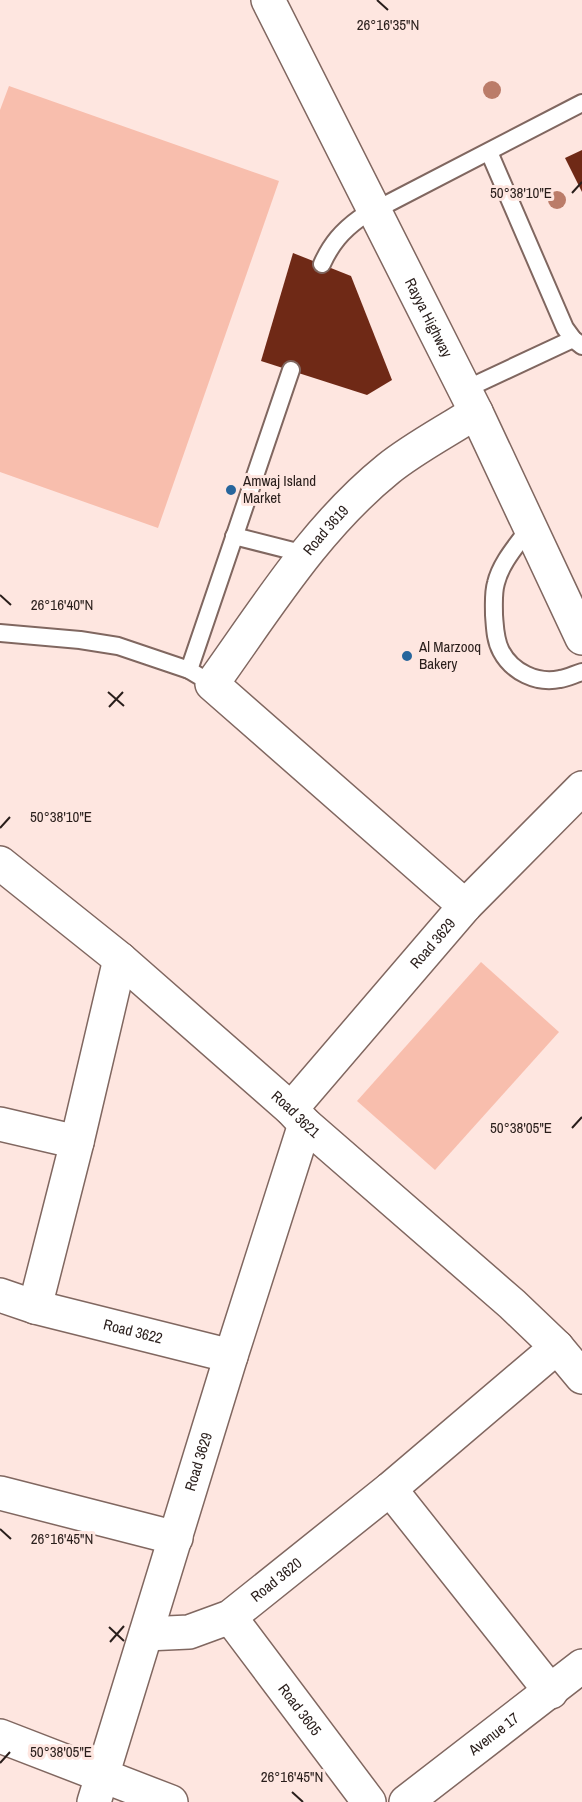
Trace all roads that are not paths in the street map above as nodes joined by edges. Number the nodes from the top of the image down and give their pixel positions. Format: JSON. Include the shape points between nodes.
{"nodes":[{"id":1,"x":267,"y":0,"type":"edge"},
{"id":2,"x":582,"y":103,"type":"edge"},
{"id":3,"x":489,"y":152,"type":"junction"},
{"id":4,"x":373,"y":212,"type":"junction"},
{"id":5,"x":322,"y":264,"type":"dead end"},
{"id":6,"x":577,"y":343,"type":"edge"},
{"id":7,"x":291,"y":370,"type":"dead end"},
{"id":8,"x":470,"y":401,"type":"junction"},
{"id":9,"x":530,"y":527,"type":"junction"},
{"id":10,"x":234,"y":536,"type":"junction"},
{"id":11,"x":305,"y":554,"type":"junction"},
{"id":12,"x":0,"y":633,"type":"edge"},
{"id":13,"x":582,"y":638,"type":"edge"},
{"id":14,"x":582,"y":672,"type":"edge"},
{"id":15,"x":201,"y":677,"type":"junction"},
{"id":16,"x":582,"y":788,"type":"edge"},
{"id":17,"x":0,"y":863,"type":"edge"},
{"id":18,"x":465,"y":906,"type":"junction"},
{"id":19,"x":120,"y":959,"type":"junction"},
{"id":20,"x":298,"y":1117,"type":"junction"},
{"id":21,"x":0,"y":1124,"type":"edge"},
{"id":22,"x":77,"y":1142,"type":"junction"},
{"id":23,"x":0,"y":1295,"type":"edge"},
{"id":24,"x":35,"y":1307,"type":"junction"},
{"id":25,"x":557,"y":1347,"type":"junction"},
{"id":26,"x":231,"y":1356,"type":"junction"},
{"id":27,"x":582,"y":1377,"type":"edge"},
{"id":28,"x":390,"y":1489,"type":"junction"},
{"id":29,"x":0,"y":1493,"type":"edge"},
{"id":30,"x":176,"y":1538,"type":"junction"},
{"id":31,"x":230,"y":1617,"type":"junction"},
{"id":32,"x":146,"y":1634,"type":"junction"},
{"id":33,"x":582,"y":1666,"type":"edge"},
{"id":34,"x":551,"y":1692,"type":"junction"},
{"id":35,"x":0,"y":1736,"type":"edge"},
{"id":36,"x":98,"y":1789,"type":"edge"},
{"id":37,"x":171,"y":1802,"type":"edge"},
{"id":38,"x":369,"y":1802,"type":"edge"},
{"id":39,"x":406,"y":1802,"type":"edge"}],
"edges":[{"from":1,"to":4,"type":"street","name":"Rayya Highway"},
{"from":2,"to":3,"type":"lane"},
{"from":3,"to":4,"type":"lane"},
{"from":3,"to":6,"type":"lane","via":[[565,328]]},
{"from":4,"to":5,"type":"lane","via":[[347,227]]},
{"from":4,"to":8,"type":"street","name":"Rayya Highway"},
{"from":6,"to":8,"type":"lane"},
{"from":7,"to":10,"type":"lane"},
{"from":8,"to":9,"type":"street","name":"Rayya Highway"},
{"from":8,"to":11,"type":"street","name":"Road 3619","via":[[389,468]]},
{"from":9,"to":13,"type":"street","name":"Rayya Highway"},
{"from":9,"to":14,"type":"lane","via":[[506,560],[495,584],[495,635],[511,665],[525,675],[559,680]]},
{"from":10,"to":11,"type":"lane"},
{"from":10,"to":15,"type":"lane"},
{"from":11,"to":15,"type":"street","name":"Road 3619"},
{"from":12,"to":15,"type":"lane","via":[[118,646]]},
{"from":15,"to":18,"type":"street"},
{"from":16,"to":18,"type":"street","name":"Road 3629"},
{"from":17,"to":19,"type":"street","name":"Road 3621"},
{"from":18,"to":20,"type":"street","name":"Road 3629"},
{"from":19,"to":20,"type":"street","name":"Road 3621"},
{"from":19,"to":22,"type":"street"},
{"from":20,"to":25,"type":"street","name":"Road 3621"},
{"from":20,"to":26,"type":"street","name":"Road 3629"},
{"from":21,"to":22,"type":"street"},
{"from":22,"to":24,"type":"street"},
{"from":23,"to":24,"type":"street","name":"Road 3622"},
{"from":24,"to":26,"type":"street","name":"Road 3622"},
{"from":25,"to":27,"type":"street","name":"Road 3621"},
{"from":25,"to":28,"type":"street","name":"Road 3620"},
{"from":26,"to":30,"type":"street","name":"Road 3629"},
{"from":28,"to":31,"type":"street","name":"Road 3620"},
{"from":28,"to":34,"type":"street"},
{"from":29,"to":30,"type":"street"},
{"from":30,"to":32,"type":"street","name":"Road 3629"},
{"from":31,"to":32,"type":"street","name":"Road 3620","via":[[189,1632]]},
{"from":31,"to":38,"type":"street","name":"Road 3605"},
{"from":32,"to":36,"type":"street","name":"Road 3629"},
{"from":33,"to":34,"type":"street","name":"Avenue 17"},
{"from":34,"to":39,"type":"street","name":"Avenue 17"},
{"from":35,"to":36,"type":"street"},
{"from":36,"to":37,"type":"street"}]}
